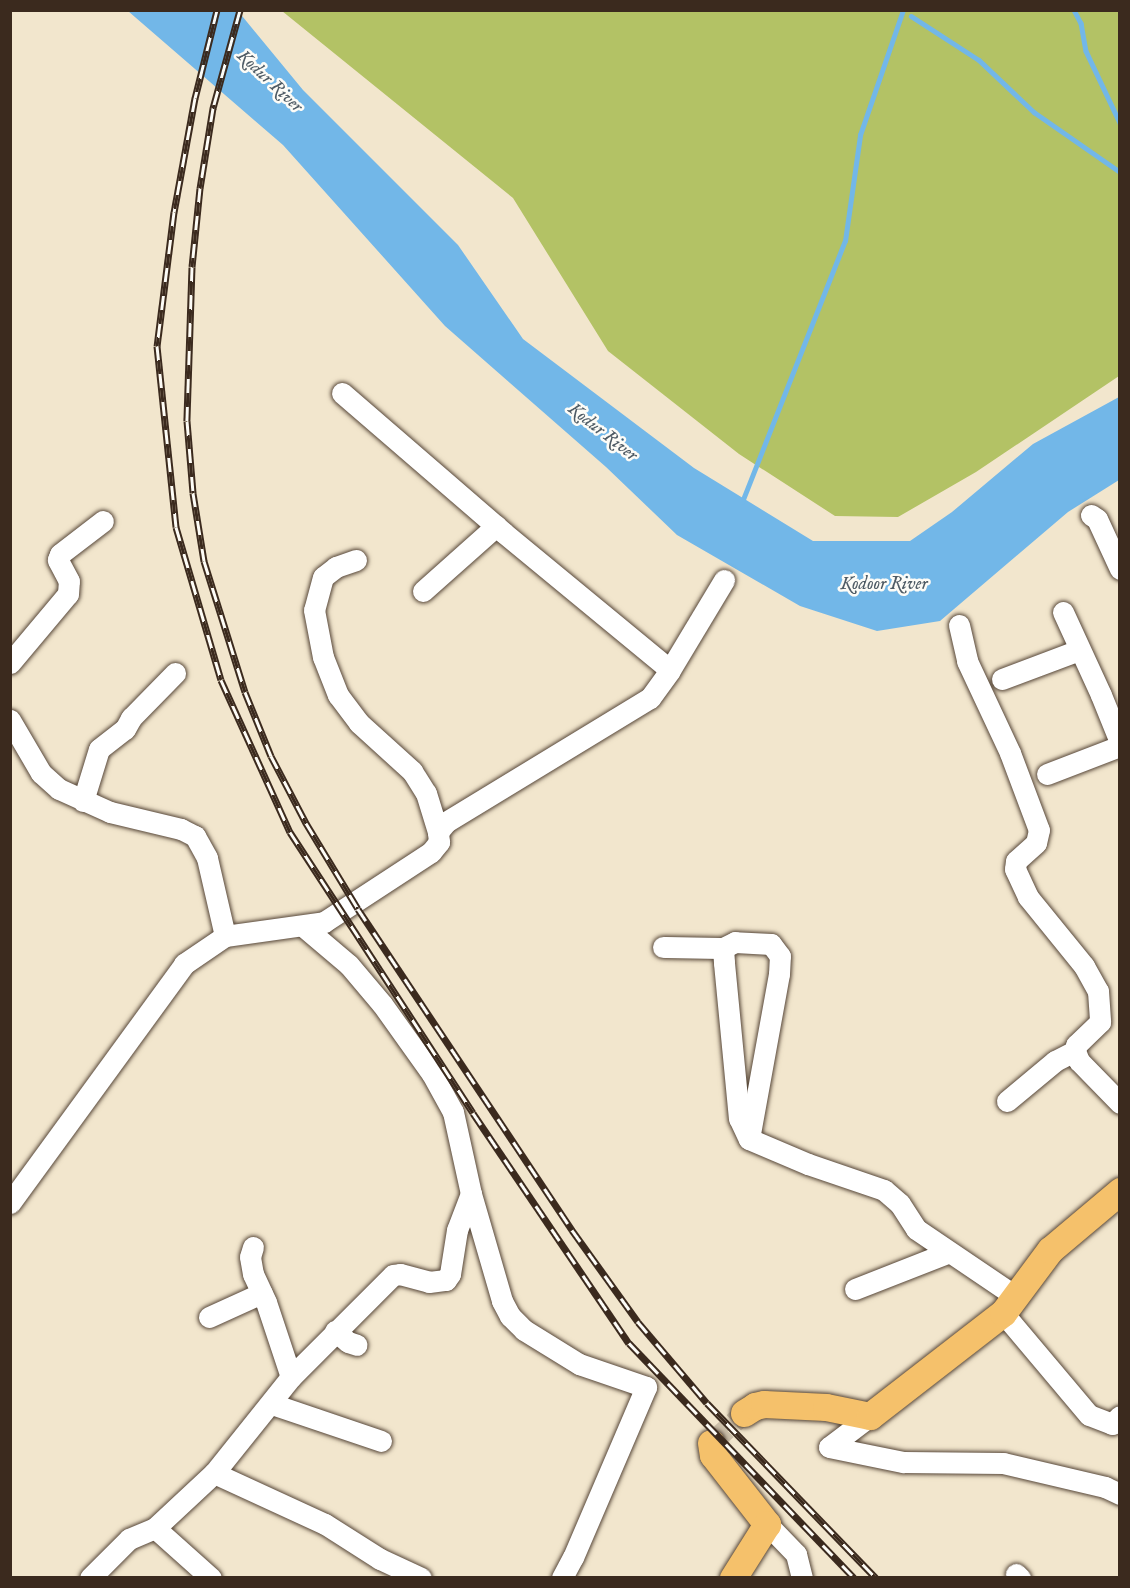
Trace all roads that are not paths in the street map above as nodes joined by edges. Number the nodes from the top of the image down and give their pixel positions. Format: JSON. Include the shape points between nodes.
{"nodes":[{"id":1,"x":342,"y":393,"type":"dead end"},
{"id":2,"x":1091,"y":515,"type":"dead end"},
{"id":3,"x":103,"y":521,"type":"dead end"},
{"id":4,"x":496,"y":526,"type":"junction"},
{"id":5,"x":356,"y":560,"type":"dead end"},
{"id":6,"x":1119,"y":569,"type":"edge"},
{"id":7,"x":724,"y":580,"type":"dead end"},
{"id":8,"x":423,"y":591,"type":"dead end"},
{"id":9,"x":1063,"y":612,"type":"dead end"},
{"id":10,"x":959,"y":625,"type":"dead end"},
{"id":11,"x":1078,"y":650,"type":"junction"},
{"id":12,"x":10,"y":663,"type":"edge"},
{"id":13,"x":670,"y":670,"type":"junction"},
{"id":14,"x":175,"y":673,"type":"dead end"},
{"id":15,"x":1002,"y":679,"type":"dead end"},
{"id":16,"x":10,"y":720,"type":"edge"},
{"id":17,"x":1119,"y":744,"type":"edge"},
{"id":18,"x":1047,"y":774,"type":"dead end"},
{"id":19,"x":82,"y":801,"type":"junction"},
{"id":20,"x":438,"y":832,"type":"junction"},
{"id":21,"x":303,"y":926,"type":"junction"},
{"id":22,"x":225,"y":936,"type":"junction"},
{"id":23,"x":663,"y":947,"type":"dead end"},
{"id":24,"x":723,"y":948,"type":"junction"},
{"id":25,"x":1075,"y":1051,"type":"junction"},
{"id":26,"x":1007,"y":1101,"type":"dead end"},
{"id":27,"x":1119,"y":1103,"type":"edge"},
{"id":28,"x":749,"y":1139,"type":"junction"},
{"id":29,"x":1119,"y":1191,"type":"edge"},
{"id":30,"x":471,"y":1194,"type":"junction"},
{"id":31,"x":10,"y":1203,"type":"edge"},
{"id":32,"x":253,"y":1247,"type":"dead end"},
{"id":33,"x":947,"y":1253,"type":"junction"},
{"id":34,"x":855,"y":1289,"type":"dead end"},
{"id":35,"x":262,"y":1293,"type":"junction"},
{"id":36,"x":1009,"y":1305,"type":"junction"},
{"id":37,"x":209,"y":1317,"type":"dead end"},
{"id":38,"x":335,"y":1331,"type":"junction"},
{"id":39,"x":357,"y":1345,"type":"dead end"},
{"id":40,"x":291,"y":1377,"type":"junction"},
{"id":41,"x":272,"y":1404,"type":"junction"},
{"id":42,"x":744,"y":1413,"type":"tunnel mouth"},
{"id":43,"x":870,"y":1416,"type":"junction"},
{"id":44,"x":1119,"y":1416,"type":"edge"},
{"id":45,"x":381,"y":1441,"type":"dead end"},
{"id":46,"x":711,"y":1443,"type":"dead end"},
{"id":47,"x":214,"y":1473,"type":"junction"},
{"id":48,"x":1119,"y":1494,"type":"edge"},
{"id":49,"x":767,"y":1524,"type":"junction"},
{"id":50,"x":155,"y":1528,"type":"junction"},
{"id":51,"x":90,"y":1578,"type":"edge"},
{"id":52,"x":211,"y":1578,"type":"edge"},
{"id":53,"x":421,"y":1578,"type":"edge"},
{"id":54,"x":562,"y":1578,"type":"edge"},
{"id":55,"x":733,"y":1578,"type":"edge"},
{"id":56,"x":802,"y":1578,"type":"edge"}],
"edges":[{"from":1,"to":4,"type":"street"},
{"from":2,"to":6,"type":"street"},
{"from":3,"to":12,"type":"street","via":[[60,554],[58,560],[69,581],[68,594]]},
{"from":4,"to":8,"type":"street"},
{"from":4,"to":13,"type":"street"},
{"from":5,"to":20,"type":"street","via":[[323,577],[314,610],[323,657],[338,695],[359,723],[412,771],[426,793]]},
{"from":7,"to":13,"type":"street"},
{"from":9,"to":11,"type":"street"},
{"from":10,"to":25,"type":"street","via":[[967,661],[1010,753],[1039,830],[1036,843],[1016,861],[1015,869],[1028,897],[1084,966],[1098,991],[1100,1022],[1076,1045]]},
{"from":11,"to":15,"type":"street"},
{"from":11,"to":17,"type":"street","via":[[1101,695]]},
{"from":13,"to":20,"type":"street","via":[[650,698],[446,822]]},
{"from":14,"to":19,"type":"street","via":[[131,717],[125,729],[99,750]]},
{"from":16,"to":19,"type":"street","via":[[41,773],[59,789]]},
{"from":17,"to":18,"type":"street"},
{"from":19,"to":22,"type":"street","via":[[195,836],[207,858]]},
{"from":20,"to":21,"type":"street","via":[[438,842],[431,852],[324,922]]},
{"from":21,"to":22,"type":"street"},
{"from":21,"to":30,"type":"street","via":[[349,965],[432,1074],[453,1112]]},
{"from":22,"to":31,"type":"street","via":[[184,964]]},
{"from":23,"to":24,"type":"street"},
{"from":24,"to":28,"type":"street","via":[[739,1118]]},
{"from":24,"to":28,"type":"street","via":[[735,942],[771,944],[780,956]]},
{"from":25,"to":26,"type":"street","via":[[1055,1061]]},
{"from":25,"to":27,"type":"street","via":[[1079,1061]]},
{"from":28,"to":33,"type":"street","via":[[884,1190],[900,1204],[916,1229]]},
{"from":29,"to":36,"type":"main road","via":[[1050,1250]]},
{"from":30,"to":38,"type":"street","via":[[457,1230],[446,1280],[429,1282],[393,1275]]},
{"from":30,"to":54,"type":"street","via":[[502,1301],[510,1316],[524,1330],[579,1364],[646,1387]]},
{"from":32,"to":35,"type":"street","via":[[253,1274]]},
{"from":33,"to":34,"type":"street"},
{"from":33,"to":36,"type":"street"},
{"from":35,"to":37,"type":"street"},
{"from":35,"to":40,"type":"street"},
{"from":36,"to":43,"type":"main road"},
{"from":36,"to":44,"type":"street","via":[[1089,1415],[1112,1424]]},
{"from":38,"to":39,"type":"street"},
{"from":38,"to":40,"type":"street"},
{"from":40,"to":41,"type":"street"},
{"from":41,"to":45,"type":"street"},
{"from":41,"to":47,"type":"street"},
{"from":42,"to":43,"type":"main road","via":[[764,1404],[826,1407]]},
{"from":43,"to":48,"type":"street","via":[[829,1448],[903,1462],[1003,1462],[1105,1487]]},
{"from":46,"to":49,"type":"main road","via":[[713,1455]]},
{"from":47,"to":50,"type":"street"},
{"from":47,"to":53,"type":"street","via":[[325,1524],[380,1559]]},
{"from":49,"to":55,"type":"main road"},
{"from":49,"to":56,"type":"street","via":[[796,1554]]},
{"from":50,"to":51,"type":"street","via":[[129,1539]]},
{"from":50,"to":52,"type":"street"}]}
